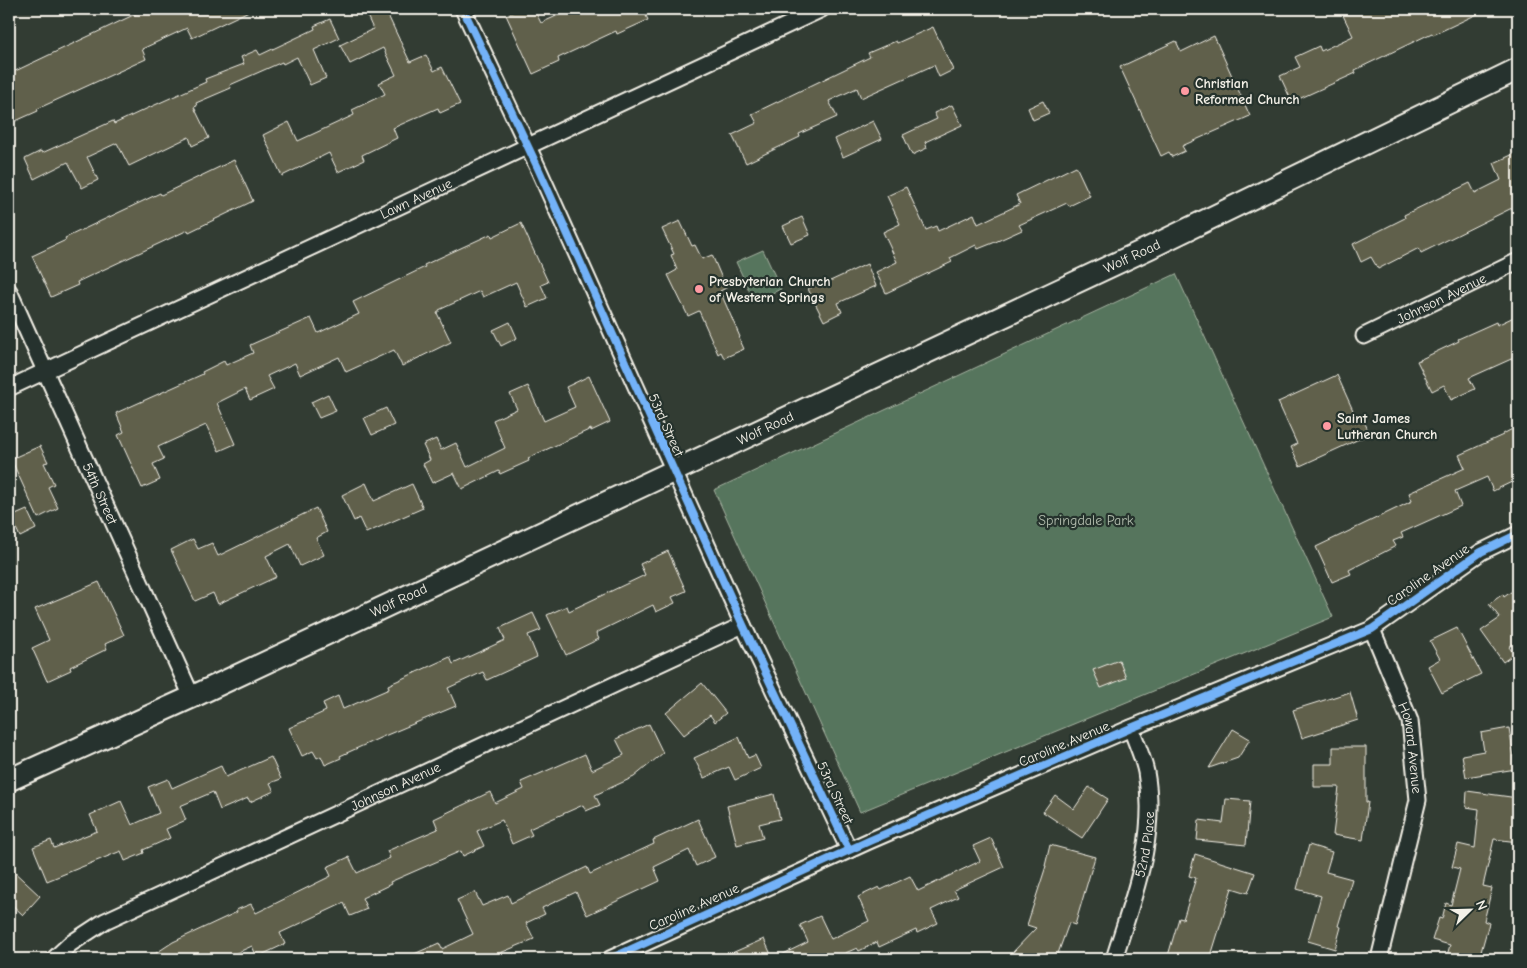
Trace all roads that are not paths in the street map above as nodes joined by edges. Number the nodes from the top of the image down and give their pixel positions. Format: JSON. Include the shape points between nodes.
{"nodes":[{"id":1,"x":463,"y":9,"type":"edge"},
{"id":2,"x":822,"y":9,"type":"edge"},
{"id":3,"x":1518,"y":68,"type":"edge"},
{"id":4,"x":528,"y":146,"type":"junction"},
{"id":5,"x":1518,"y":262,"type":"edge"},
{"id":6,"x":9,"y":291,"type":"edge"},
{"id":7,"x":1364,"y":336,"type":"dead end"},
{"id":8,"x":46,"y":371,"type":"junction"},
{"id":9,"x":9,"y":388,"type":"edge"},
{"id":10,"x":673,"y":471,"type":"junction"},
{"id":11,"x":1518,"y":534,"type":"edge"},
{"id":12,"x":743,"y":625,"type":"junction"},
{"id":13,"x":1372,"y":629,"type":"junction"},
{"id":14,"x":192,"y":697,"type":"junction"},
{"id":15,"x":1131,"y":728,"type":"junction"},
{"id":16,"x":9,"y":780,"type":"edge"},
{"id":17,"x":849,"y":850,"type":"junction"},
{"id":18,"x":54,"y":959,"type":"edge"},
{"id":19,"x":610,"y":959,"type":"edge"},
{"id":20,"x":1114,"y":959,"type":"edge"},
{"id":21,"x":1379,"y":959,"type":"edge"}],
"edges":[{"from":1,"to":4,"type":"street","name":"53rd Street"},
{"from":2,"to":4,"type":"street","name":"Lawn Avenue"},
{"from":3,"to":10,"type":"main road","name":"Wolf Road","via":[[1156,244]]},
{"from":4,"to":8,"type":"street","name":"Lawn Avenue"},
{"from":4,"to":10,"type":"street","name":"53rd Street"},
{"from":5,"to":7,"type":"street","name":"Johnson Avenue"},
{"from":6,"to":8,"type":"street","name":"54th Street"},
{"from":8,"to":9,"type":"street","name":"Lawn Avenue"},
{"from":8,"to":14,"type":"street","name":"54th Street"},
{"from":10,"to":12,"type":"street","name":"53rd Street"},
{"from":10,"to":14,"type":"main road","name":"Wolf Road"},
{"from":11,"to":13,"type":"street","name":"Caroline Avenue","via":[[1482,552]]},
{"from":12,"to":17,"type":"street","name":"53rd Street"},
{"from":12,"to":18,"type":"street","name":"Johnson Avenue","via":[[105,921]]},
{"from":13,"to":15,"type":"street","name":"Caroline Avenue"},
{"from":13,"to":21,"type":"street","name":"Howard Avenue","via":[[1410,721],[1418,800]]},
{"from":14,"to":16,"type":"main road","name":"Wolf Road"},
{"from":15,"to":17,"type":"street","name":"Caroline Avenue"},
{"from":15,"to":20,"type":"street","name":"52nd Place","via":[[1145,770],[1150,806],[1148,838]]},
{"from":17,"to":19,"type":"street","name":"Caroline Avenue"}]}
